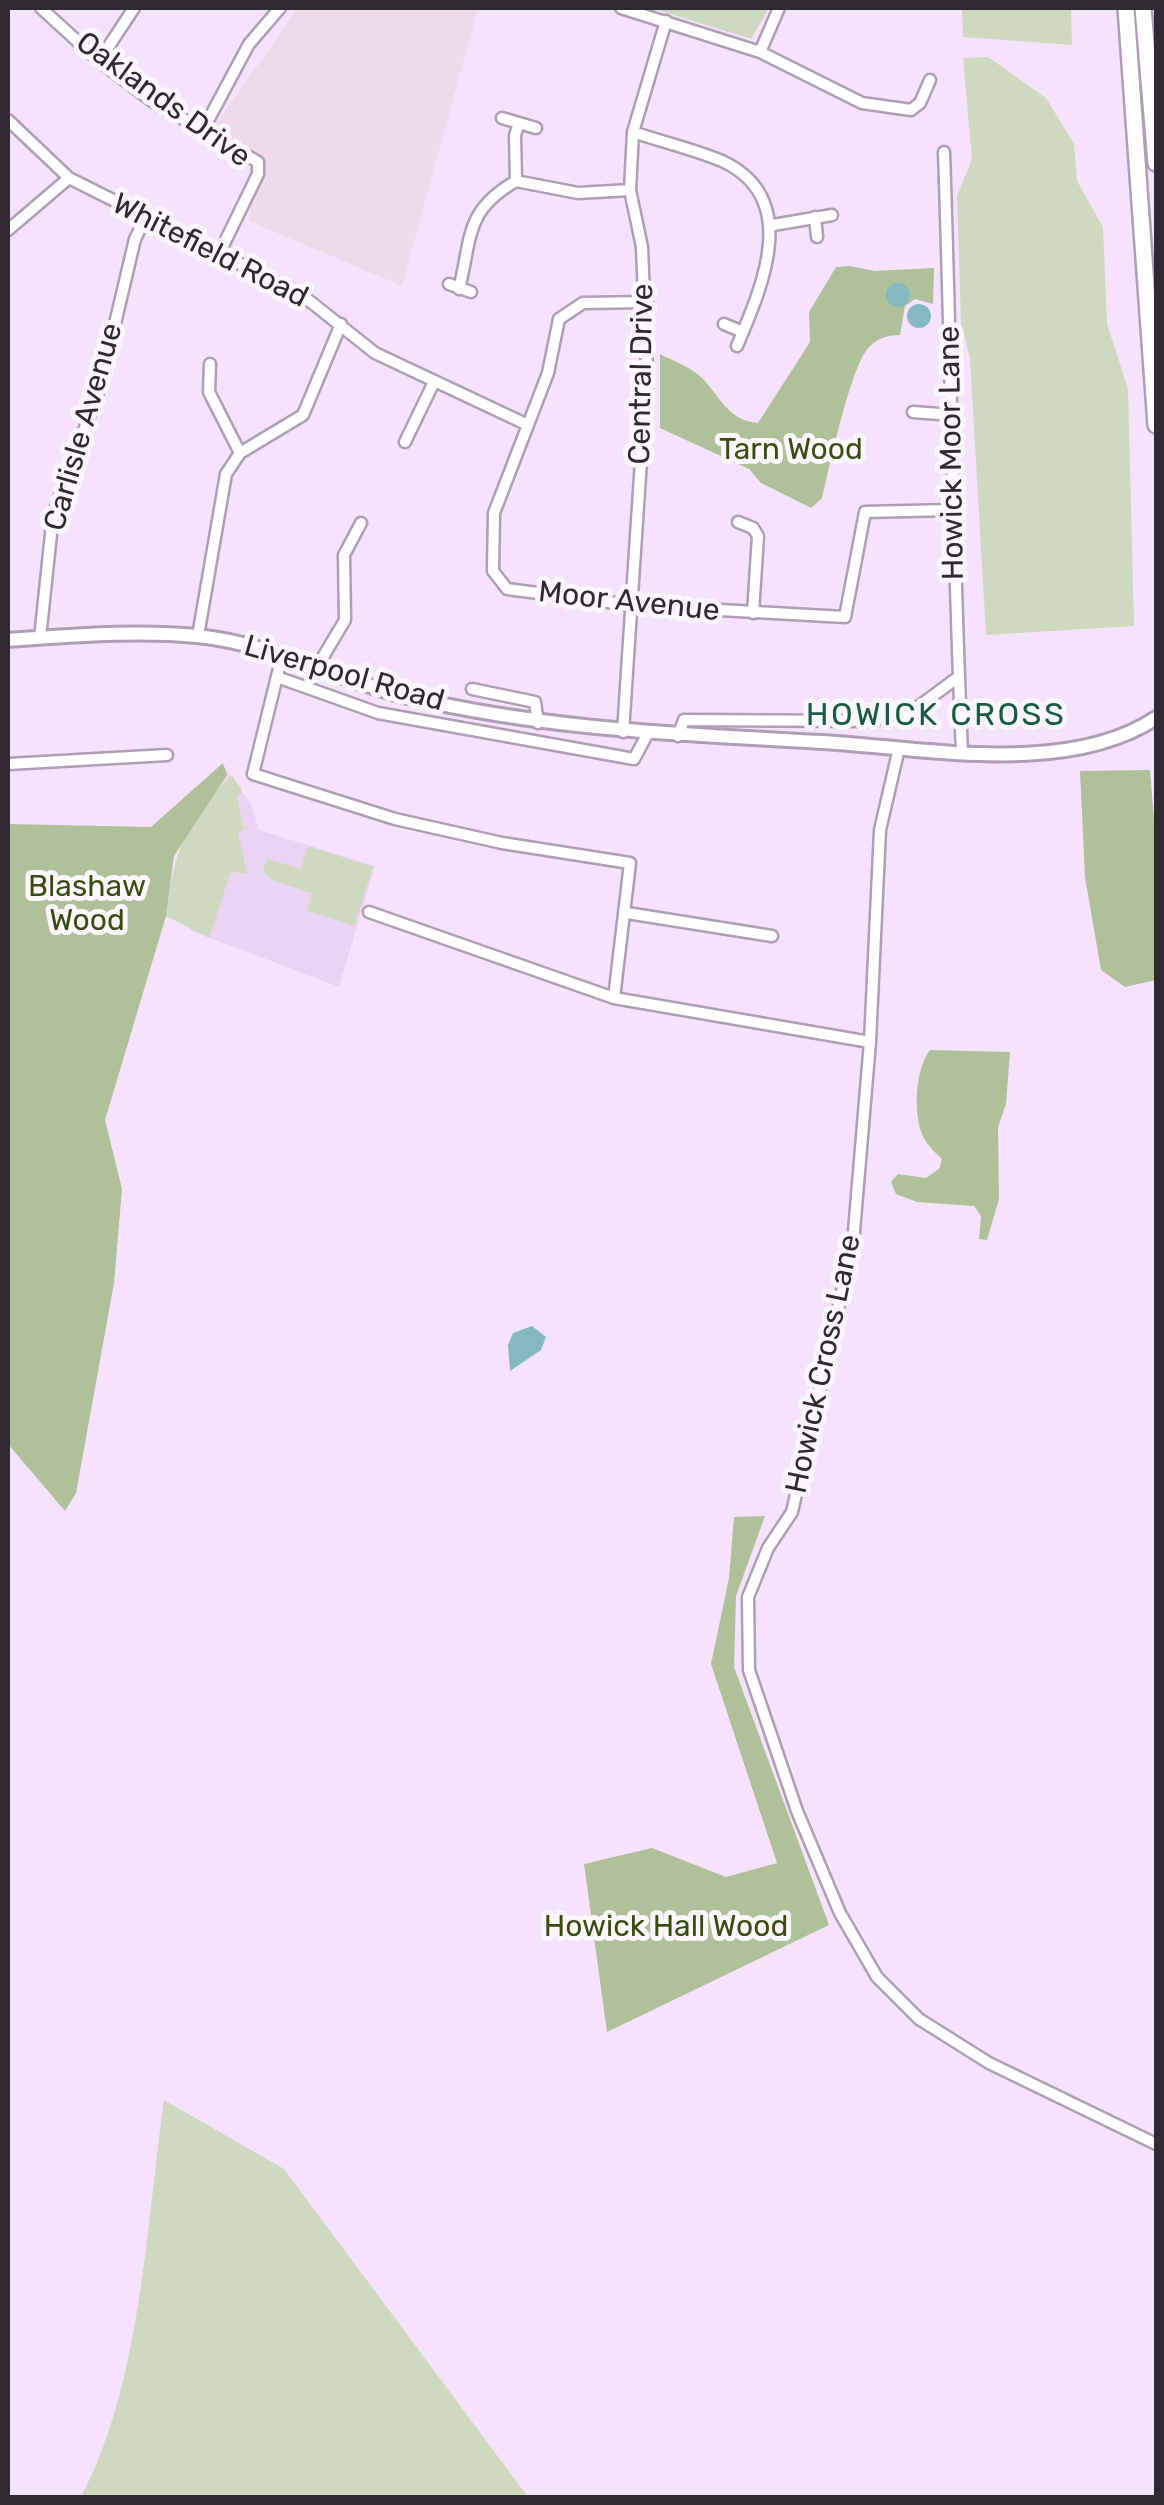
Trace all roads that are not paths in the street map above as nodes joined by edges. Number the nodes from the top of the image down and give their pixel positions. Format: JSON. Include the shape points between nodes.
{"nodes":[{"id":1,"x":41,"y":8,"type":"edge"},
{"id":2,"x":134,"y":8,"type":"edge"},
{"id":3,"x":280,"y":8,"type":"edge"},
{"id":4,"x":621,"y":8,"type":"edge"},
{"id":5,"x":779,"y":8,"type":"edge"},
{"id":6,"x":1126,"y":8,"type":"edge"},
{"id":7,"x":1143,"y":8,"type":"edge"},
{"id":8,"x":666,"y":20,"type":"junction"},
{"id":9,"x":760,"y":52,"type":"junction"},
{"id":10,"x":99,"y":60,"type":"junction"},
{"id":11,"x":930,"y":80,"type":"dead end"},
{"id":12,"x":502,"y":118,"type":"dead end"},
{"id":13,"x":8,"y":120,"type":"edge"},
{"id":14,"x":519,"y":124,"type":"junction"},
{"id":15,"x":536,"y":128,"type":"dead end"},
{"id":16,"x":203,"y":130,"type":"junction"},
{"id":17,"x":633,"y":132,"type":"junction"},
{"id":18,"x":944,"y":152,"type":"dead end"},
{"id":19,"x":1156,"y":163,"type":"edge"},
{"id":20,"x":69,"y":178,"type":"junction"},
{"id":21,"x":516,"y":182,"type":"junction"},
{"id":22,"x":630,"y":190,"type":"junction"},
{"id":23,"x":832,"y":215,"type":"dead end"},
{"id":24,"x":815,"y":217,"type":"junction"},
{"id":25,"x":145,"y":219,"type":"junction"},
{"id":26,"x":773,"y":226,"type":"junction"},
{"id":27,"x":8,"y":230,"type":"edge"},
{"id":28,"x":817,"y":237,"type":"dead end"},
{"id":29,"x":218,"y":256,"type":"junction"},
{"id":30,"x":460,"y":288,"type":"dead end"},
{"id":31,"x":647,"y":302,"type":"junction"},
{"id":32,"x":341,"y":324,"type":"junction"},
{"id":33,"x":724,"y":324,"type":"dead end"},
{"id":34,"x":743,"y":332,"type":"junction"},
{"id":35,"x":737,"y":346,"type":"dead end"},
{"id":36,"x":210,"y":364,"type":"dead end"},
{"id":37,"x":434,"y":382,"type":"junction"},
{"id":38,"x":912,"y":412,"type":"dead end"},
{"id":39,"x":953,"y":415,"type":"junction"},
{"id":40,"x":528,"y":425,"type":"junction"},
{"id":41,"x":1156,"y":425,"type":"edge"},
{"id":42,"x":405,"y":442,"type":"dead end"},
{"id":43,"x":240,"y":453,"type":"junction"},
{"id":44,"x":950,"y":510,"type":"junction"},
{"id":45,"x":738,"y":522,"type":"dead end"},
{"id":46,"x":362,"y":523,"type":"dead end"},
{"id":47,"x":336,"y":539,"type":"dead end"},
{"id":48,"x":349,"y":545,"type":"junction"},
{"id":49,"x":631,"y":605,"type":"junction"},
{"id":50,"x":753,"y":613,"type":"junction"},
{"id":51,"x":198,"y":636,"type":"junction"},
{"id":52,"x":40,"y":638,"type":"junction"},
{"id":53,"x":8,"y":640,"type":"edge"},
{"id":54,"x":282,"y":656,"type":"junction"},
{"id":55,"x":317,"y":667,"type":"junction"},
{"id":56,"x":276,"y":677,"type":"junction"},
{"id":57,"x":957,"y":678,"type":"junction"},
{"id":58,"x":472,"y":688,"type":"dead end"},
{"id":59,"x":1156,"y":718,"type":"edge"},
{"id":60,"x":538,"y":723,"type":"junction"},
{"id":61,"x":623,"y":733,"type":"junction"},
{"id":62,"x":647,"y":735,"type":"junction"},
{"id":63,"x":678,"y":736,"type":"junction"},
{"id":64,"x":899,"y":748,"type":"junction"},
{"id":65,"x":962,"y":752,"type":"junction"},
{"id":66,"x":167,"y":755,"type":"dead end"},
{"id":67,"x":8,"y":764,"type":"edge"},
{"id":68,"x":368,"y":912,"type":"dead end"},
{"id":69,"x":627,"y":913,"type":"junction"},
{"id":70,"x":772,"y":936,"type":"dead end"},
{"id":71,"x":614,"y":998,"type":"junction"},
{"id":72,"x":870,"y":1042,"type":"junction"},
{"id":73,"x":1156,"y":2144,"type":"edge"}],
"edges":[{"from":1,"to":10,"type":"street","name":"Oaklands Drive"},
{"from":2,"to":10,"type":"street"},
{"from":3,"to":16,"type":"street","via":[[249,44]]},
{"from":4,"to":8,"type":"street"},
{"from":5,"to":9,"type":"street"},
{"from":6,"to":41,"type":"highway"},
{"from":7,"to":19,"type":"highway"},
{"from":8,"to":9,"type":"street"},
{"from":8,"to":17,"type":"street","name":"Central Drive"},
{"from":9,"to":11,"type":"street","via":[[862,103],[911,110]]},
{"from":10,"to":16,"type":"street","name":"Oaklands Drive"},
{"from":12,"to":14,"type":"street"},
{"from":13,"to":20,"type":"street","name":"Whitefield Road"},
{"from":14,"to":15,"type":"street"},
{"from":14,"to":21,"type":"street"},
{"from":16,"to":29,"type":"street","name":"Oaklands Drive","via":[[258,162]]},
{"from":17,"to":22,"type":"street","name":"Central Drive"},
{"from":17,"to":26,"type":"street","via":[[724,162],[751,183]]},
{"from":18,"to":39,"type":"street","name":"Howick Moor Lane"},
{"from":20,"to":25,"type":"street","name":"Whitefield Road"},
{"from":20,"to":27,"type":"street"},
{"from":21,"to":22,"type":"street","via":[[578,193]]},
{"from":21,"to":30,"type":"street","via":[[480,208],[467,239]]},
{"from":22,"to":31,"type":"street","name":"Central Drive"},
{"from":23,"to":24,"type":"street"},
{"from":24,"to":26,"type":"street"},
{"from":24,"to":28,"type":"street"},
{"from":25,"to":29,"type":"street","name":"Whitefield Road"},
{"from":25,"to":52,"type":"street","name":"Carlisle Avenue","via":[[100,387],[53,515]]},
{"from":26,"to":34,"type":"street"},
{"from":29,"to":32,"type":"street","name":"Whitefield Road","via":[[302,295]]},
{"from":31,"to":40,"type":"street","name":"Moor Avenue","via":[[568,302]]},
{"from":31,"to":49,"type":"street","name":"Central Drive"},
{"from":32,"to":37,"type":"street","name":"Whitefield Road","via":[[375,353]]},
{"from":32,"to":43,"type":"street","via":[[303,415]]},
{"from":33,"to":34,"type":"street"},
{"from":34,"to":35,"type":"street"},
{"from":36,"to":43,"type":"street","via":[[209,392]]},
{"from":37,"to":40,"type":"street","name":"Whitefield Road"},
{"from":37,"to":42,"type":"street"},
{"from":38,"to":39,"type":"street"},
{"from":39,"to":44,"type":"street","name":"Howick Moor Lane"},
{"from":40,"to":49,"type":"street","name":"Moor Avenue","via":[[494,513],[493,571],[507,589]]},
{"from":43,"to":51,"type":"street","via":[[226,474]]},
{"from":44,"to":50,"type":"street","name":"Moor Avenue","via":[[865,512],[845,618]]},
{"from":44,"to":57,"type":"street","name":"Howick Moor Lane"},
{"from":45,"to":50,"type":"street","via":[[758,536]]},
{"from":46,"to":48,"type":"street"},
{"from":47,"to":48,"type":"street"},
{"from":48,"to":55,"type":"street","via":[[341,577],[344,620]]},
{"from":49,"to":50,"type":"street","name":"Moor Avenue"},
{"from":49,"to":61,"type":"street","name":"Central Drive"},
{"from":51,"to":52,"type":"street","name":"Liverpool Road"},
{"from":51,"to":54,"type":"street","name":"Liverpool Road"},
{"from":52,"to":53,"type":"street","name":"Liverpool Road"},
{"from":54,"to":55,"type":"street","name":"Liverpool Road"},
{"from":54,"to":56,"type":"street"},
{"from":55,"to":60,"type":"street","name":"Liverpool Road","via":[[406,696]]},
{"from":56,"to":62,"type":"street","via":[[378,713],[579,752],[634,759]]},
{"from":56,"to":69,"type":"street","via":[[253,774],[395,819],[624,860],[633,870]]},
{"from":57,"to":63,"type":"street","name":"Liverpool Road","via":[[911,712],[867,721],[684,720]]},
{"from":57,"to":65,"type":"street","name":"Howick Moor Lane"},
{"from":58,"to":60,"type":"street","via":[[535,702]]},
{"from":59,"to":65,"type":"street","name":"Liverpool Road","via":[[1118,739],[1082,748]]},
{"from":60,"to":61,"type":"street","name":"Liverpool Road"},
{"from":61,"to":62,"type":"street","name":"Liverpool Road"},
{"from":62,"to":63,"type":"street","name":"Liverpool Road"},
{"from":63,"to":64,"type":"street","name":"Liverpool Road"},
{"from":64,"to":65,"type":"street","name":"Liverpool Road"},
{"from":64,"to":72,"type":"street","name":"Howick Cross Lane","via":[[878,846]]},
{"from":66,"to":67,"type":"street"},
{"from":68,"to":71,"type":"street"},
{"from":69,"to":70,"type":"street"},
{"from":69,"to":71,"type":"street"},
{"from":71,"to":72,"type":"street"},
{"from":72,"to":73,"type":"street","name":"Howick Cross Lane","via":[[853,1243],[792,1512],[748,1597],[749,1670],[797,1812],[840,1914],[877,1977],[919,2018],[989,2062]]}]}
